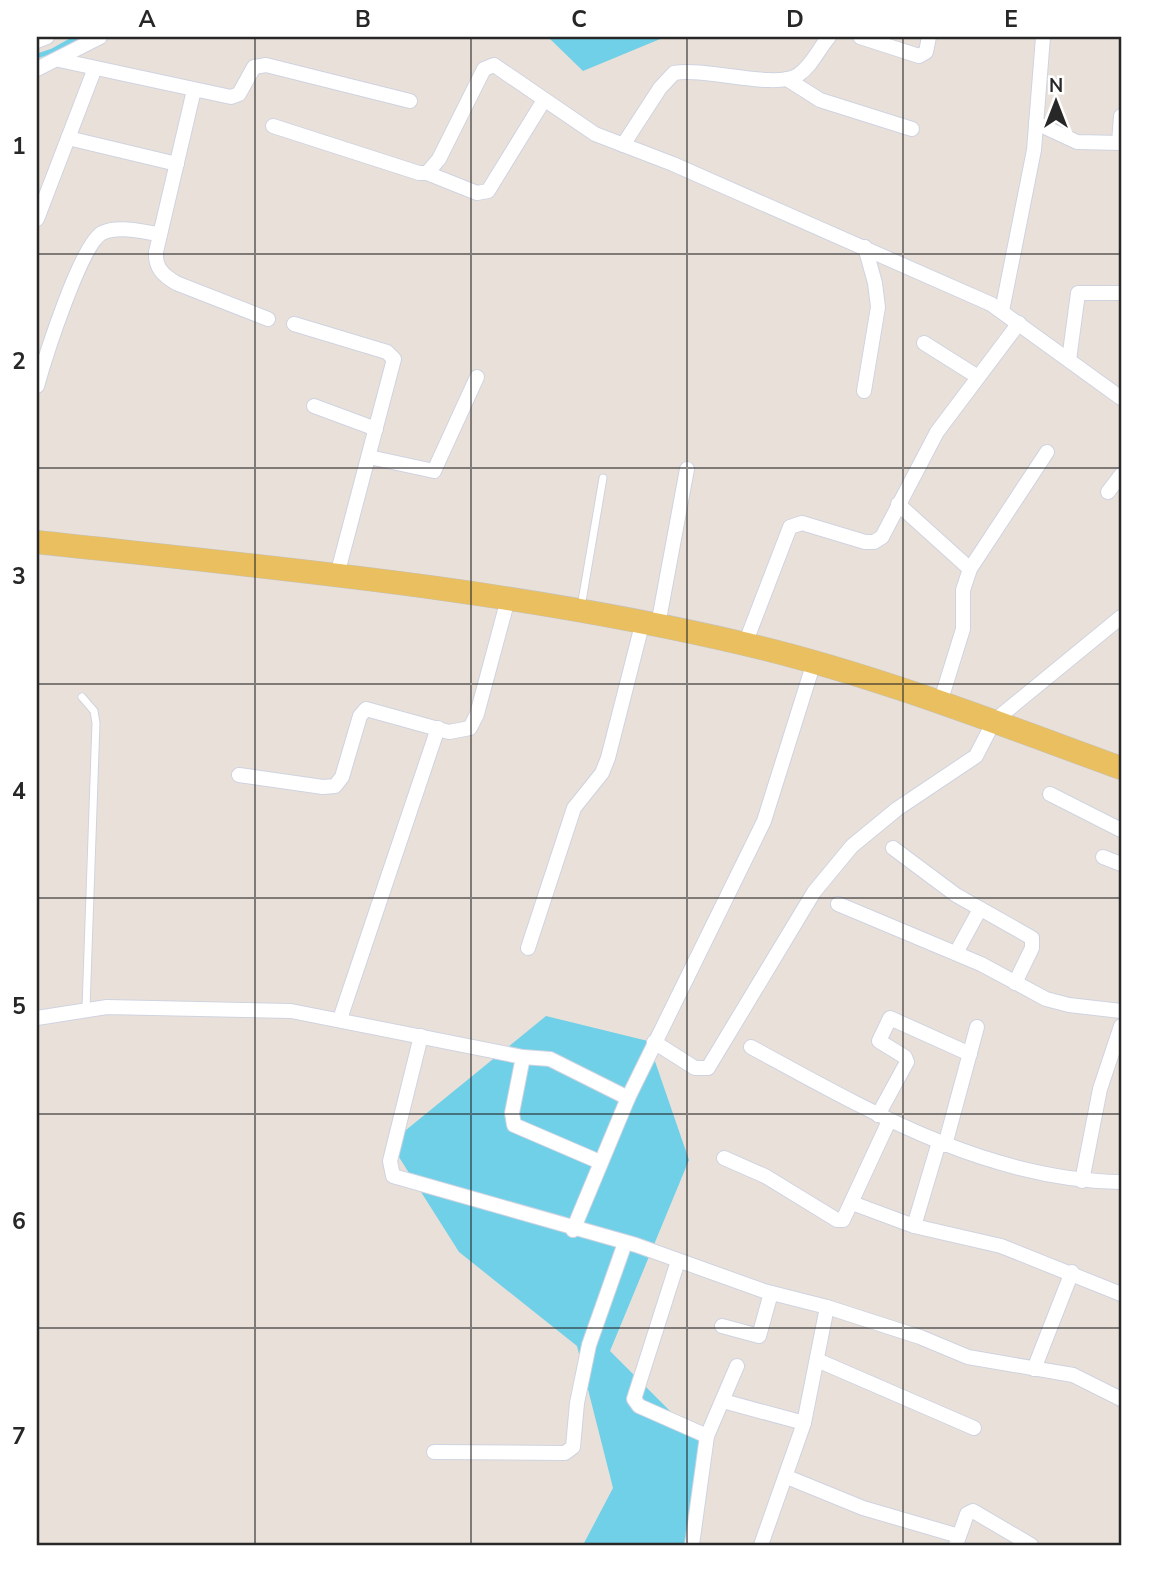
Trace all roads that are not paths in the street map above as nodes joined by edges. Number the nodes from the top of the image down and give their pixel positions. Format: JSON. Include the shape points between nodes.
{"nodes":[{"id":1,"x":47,"y":37,"type":"edge"},
{"id":2,"x":100,"y":37,"type":"edge"},
{"id":3,"x":829,"y":37,"type":"edge"},
{"id":4,"x":860,"y":37,"type":"edge"},
{"id":5,"x":929,"y":37,"type":"edge"},
{"id":6,"x":1043,"y":37,"type":"edge"},
{"id":7,"x":37,"y":41,"type":"edge"},
{"id":8,"x":59,"y":60,"type":"junction"},
{"id":9,"x":94,"y":68,"type":"junction"},
{"id":10,"x":37,"y":69,"type":"edge"},
{"id":11,"x":787,"y":79,"type":"junction"},
{"id":12,"x":194,"y":90,"type":"junction"},
{"id":13,"x":544,"y":100,"type":"junction"},
{"id":14,"x":410,"y":101,"type":"dead end"},
{"id":15,"x":1121,"y":116,"type":"edge"},
{"id":16,"x":1036,"y":123,"type":"junction"},
{"id":17,"x":273,"y":126,"type":"dead end"},
{"id":18,"x":912,"y":129,"type":"dead end"},
{"id":19,"x":68,"y":138,"type":"junction"},
{"id":20,"x":1120,"y":143,"type":"edge"},
{"id":21,"x":623,"y":145,"type":"junction"},
{"id":22,"x":177,"y":164,"type":"junction"},
{"id":23,"x":427,"y":173,"type":"junction"},
{"id":24,"x":37,"y":219,"type":"edge"},
{"id":25,"x":160,"y":234,"type":"junction"},
{"id":26,"x":865,"y":247,"type":"junction"},
{"id":27,"x":1121,"y":293,"type":"edge"},
{"id":28,"x":1002,"y":310,"type":"junction"},
{"id":29,"x":268,"y":319,"type":"dead end"},
{"id":30,"x":1019,"y":323,"type":"junction"},
{"id":31,"x":294,"y":324,"type":"dead end"},
{"id":32,"x":925,"y":343,"type":"dead end"},
{"id":33,"x":1069,"y":359,"type":"junction"},
{"id":34,"x":477,"y":377,"type":"dead end"},
{"id":35,"x":978,"y":377,"type":"junction"},
{"id":36,"x":37,"y":386,"type":"edge"},
{"id":37,"x":864,"y":391,"type":"dead end"},
{"id":38,"x":1121,"y":398,"type":"edge"},
{"id":39,"x":314,"y":406,"type":"dead end"},
{"id":40,"x":376,"y":429,"type":"junction"},
{"id":41,"x":1047,"y":452,"type":"dead end"},
{"id":42,"x":369,"y":457,"type":"junction"},
{"id":43,"x":687,"y":469,"type":"dead end"},
{"id":44,"x":1121,"y":475,"type":"edge"},
{"id":45,"x":603,"y":478,"type":"dead end"},
{"id":46,"x":1108,"y":492,"type":"dead end"},
{"id":47,"x":898,"y":504,"type":"junction"},
{"id":48,"x":37,"y":542,"type":"edge"},
{"id":49,"x":970,"y":569,"type":"junction"},
{"id":50,"x":337,"y":575,"type":"junction"},
{"id":51,"x":508,"y":599,"type":"junction"},
{"id":52,"x":580,"y":611,"type":"junction"},
{"id":53,"x":1121,"y":617,"type":"edge"},
{"id":54,"x":650,"y":623,"type":"junction"},
{"id":55,"x":745,"y":644,"type":"junction"},
{"id":56,"x":814,"y":662,"type":"junction"},
{"id":57,"x":82,"y":697,"type":"dead end"},
{"id":58,"x":940,"y":703,"type":"junction"},
{"id":59,"x":1004,"y":725,"type":"junction"},
{"id":60,"x":438,"y":729,"type":"junction"},
{"id":61,"x":1121,"y":768,"type":"edge"},
{"id":62,"x":239,"y":775,"type":"dead end"},
{"id":63,"x":1050,"y":794,"type":"dead end"},
{"id":64,"x":1121,"y":830,"type":"edge"},
{"id":65,"x":893,"y":848,"type":"dead end"},
{"id":66,"x":1102,"y":857,"type":"dead end"},
{"id":67,"x":1121,"y":864,"type":"edge"},
{"id":68,"x":838,"y":904,"type":"dead end"},
{"id":69,"x":980,"y":909,"type":"junction"},
{"id":70,"x":528,"y":948,"type":"dead end"},
{"id":71,"x":956,"y":953,"type":"junction"},
{"id":72,"x":1015,"y":983,"type":"junction"},
{"id":73,"x":86,"y":1008,"type":"junction"},
{"id":74,"x":1121,"y":1011,"type":"edge"},
{"id":75,"x":37,"y":1018,"type":"edge"},
{"id":76,"x":340,"y":1019,"type":"junction"},
{"id":77,"x":1121,"y":1026,"type":"edge"},
{"id":78,"x":977,"y":1027,"type":"dead end"},
{"id":79,"x":421,"y":1036,"type":"junction"},
{"id":80,"x":654,"y":1042,"type":"junction"},
{"id":81,"x":751,"y":1047,"type":"dead end"},
{"id":82,"x":1116,"y":1051,"type":"edge"},
{"id":83,"x":970,"y":1054,"type":"junction"},
{"id":84,"x":523,"y":1057,"type":"junction"},
{"id":85,"x":628,"y":1098,"type":"junction"},
{"id":86,"x":883,"y":1118,"type":"junction"},
{"id":87,"x":942,"y":1143,"type":"junction"},
{"id":88,"x":724,"y":1158,"type":"dead end"},
{"id":89,"x":600,"y":1162,"type":"junction"},
{"id":90,"x":1082,"y":1181,"type":"junction"},
{"id":91,"x":1121,"y":1182,"type":"edge"},
{"id":92,"x":852,"y":1203,"type":"junction"},
{"id":93,"x":914,"y":1226,"type":"junction"},
{"id":94,"x":573,"y":1230,"type":"junction"},
{"id":95,"x":636,"y":1246,"type":"junction"},
{"id":96,"x":678,"y":1261,"type":"junction"},
{"id":97,"x":1072,"y":1272,"type":"junction"},
{"id":98,"x":771,"y":1293,"type":"junction"},
{"id":99,"x":1121,"y":1294,"type":"edge"},
{"id":100,"x":827,"y":1307,"type":"junction"},
{"id":101,"x":722,"y":1325,"type":"dead end"},
{"id":102,"x":817,"y":1360,"type":"junction"},
{"id":103,"x":737,"y":1366,"type":"dead end"},
{"id":104,"x":1034,"y":1369,"type":"junction"},
{"id":105,"x":1121,"y":1399,"type":"edge"},
{"id":106,"x":723,"y":1401,"type":"junction"},
{"id":107,"x":804,"y":1423,"type":"junction"},
{"id":108,"x":974,"y":1428,"type":"dead end"},
{"id":109,"x":708,"y":1436,"type":"junction"},
{"id":110,"x":434,"y":1452,"type":"dead end"},
{"id":111,"x":787,"y":1477,"type":"junction"},
{"id":112,"x":958,"y":1540,"type":"edge"},
{"id":113,"x":692,"y":1545,"type":"edge"},
{"id":114,"x":761,"y":1545,"type":"edge"},
{"id":115,"x":1031,"y":1545,"type":"edge"}],
"edges":[{"from":1,"to":7,"type":"street"},
{"from":2,"to":8,"type":"street"},
{"from":3,"to":11,"type":"street","via":[[802,72]]},
{"from":4,"to":5,"type":"street","via":[[919,56],[926,52]]},
{"from":6,"to":16,"type":"street"},
{"from":8,"to":9,"type":"street"},
{"from":8,"to":10,"type":"street"},
{"from":9,"to":12,"type":"street"},
{"from":9,"to":19,"type":"street"},
{"from":11,"to":18,"type":"street","via":[[820,100]]},
{"from":11,"to":21,"type":"street","via":[[674,73]]},
{"from":12,"to":14,"type":"street","via":[[235,96],[254,67],[266,65]]},
{"from":12,"to":22,"type":"street"},
{"from":13,"to":21,"type":"street","via":[[595,134]]},
{"from":13,"to":23,"type":"street","via":[[488,191],[477,193]]},
{"from":13,"to":23,"type":"street","via":[[497,67],[487,66],[439,159]]},
{"from":15,"to":20,"type":"street"},
{"from":16,"to":20,"type":"street","via":[[1077,142]]},
{"from":16,"to":28,"type":"street"},
{"from":17,"to":23,"type":"street"},
{"from":19,"to":22,"type":"street"},
{"from":19,"to":24,"type":"street"},
{"from":21,"to":26,"type":"street"},
{"from":22,"to":25,"type":"street"},
{"from":25,"to":29,"type":"street","via":[[156,258],[166,277]]},
{"from":25,"to":36,"type":"street","via":[[115,229],[96,237],[83,258]]},
{"from":26,"to":28,"type":"street"},
{"from":26,"to":37,"type":"street","via":[[878,307]]},
{"from":27,"to":33,"type":"street","via":[[1078,293]]},
{"from":28,"to":30,"type":"street"},
{"from":30,"to":33,"type":"street"},
{"from":30,"to":35,"type":"street"},
{"from":31,"to":40,"type":"street","via":[[393,356]]},
{"from":32,"to":35,"type":"street"},
{"from":33,"to":38,"type":"street"},
{"from":34,"to":42,"type":"street","via":[[434,471]]},
{"from":35,"to":47,"type":"street","via":[[937,432]]},
{"from":39,"to":40,"type":"street"},
{"from":40,"to":42,"type":"street"},
{"from":41,"to":49,"type":"street"},
{"from":42,"to":50,"type":"street"},
{"from":43,"to":54,"type":"street"},
{"from":44,"to":46,"type":"street"},
{"from":45,"to":52,"type":"lane"},
{"from":47,"to":49,"type":"street"},
{"from":47,"to":55,"type":"street","via":[[882,537],[874,542],[802,523],[792,525]]},
{"from":48,"to":50,"type":"main road"},
{"from":49,"to":58,"type":"street","via":[[963,590],[963,629]]},
{"from":50,"to":51,"type":"main road"},
{"from":51,"to":52,"type":"main road"},
{"from":51,"to":60,"type":"street","via":[[470,728],[457,732]]},
{"from":52,"to":54,"type":"main road"},
{"from":53,"to":59,"type":"street"},
{"from":54,"to":55,"type":"main road"},
{"from":54,"to":70,"type":"street","via":[[608,758],[569,818]]},
{"from":55,"to":56,"type":"main road"},
{"from":56,"to":58,"type":"main road"},
{"from":56,"to":80,"type":"street","via":[[764,821]]},
{"from":57,"to":73,"type":"lane","via":[[94,711],[96,723]]},
{"from":58,"to":59,"type":"main road"},
{"from":59,"to":61,"type":"main road"},
{"from":59,"to":80,"type":"street","via":[[976,756],[875,825],[830,870],[708,1068],[695,1068]]},
{"from":60,"to":62,"type":"street","via":[[366,709],[335,786]]},
{"from":60,"to":76,"type":"street"},
{"from":63,"to":64,"type":"street"},
{"from":65,"to":69,"type":"street"},
{"from":66,"to":67,"type":"street"},
{"from":68,"to":71,"type":"street"},
{"from":69,"to":71,"type":"street"},
{"from":69,"to":72,"type":"street","via":[[1033,940]]},
{"from":71,"to":72,"type":"street"},
{"from":72,"to":74,"type":"street","via":[[1057,1002]]},
{"from":73,"to":75,"type":"street"},
{"from":73,"to":76,"type":"street","via":[[267,1009]]},
{"from":76,"to":79,"type":"street"},
{"from":77,"to":82,"type":"street"},
{"from":78,"to":83,"type":"street"},
{"from":79,"to":84,"type":"street"},
{"from":79,"to":94,"type":"street","via":[[390,1172],[400,1179]]},
{"from":80,"to":85,"type":"street"},
{"from":81,"to":86,"type":"street"},
{"from":82,"to":90,"type":"street","via":[[1100,1089]]},
{"from":83,"to":86,"type":"street","via":[[890,1018],[879,1041],[907,1062]]},
{"from":83,"to":87,"type":"street"},
{"from":84,"to":85,"type":"street","via":[[550,1059]]},
{"from":84,"to":89,"type":"street","via":[[512,1123]]},
{"from":85,"to":89,"type":"street"},
{"from":86,"to":87,"type":"street"},
{"from":86,"to":92,"type":"street"},
{"from":87,"to":90,"type":"street"},
{"from":87,"to":93,"type":"street"},
{"from":88,"to":92,"type":"street","via":[[765,1175],[837,1220],[846,1218]]},
{"from":89,"to":94,"type":"street"},
{"from":90,"to":91,"type":"street"},
{"from":92,"to":93,"type":"street"},
{"from":93,"to":97,"type":"street","via":[[986,1241]]},
{"from":94,"to":95,"type":"street"},
{"from":95,"to":96,"type":"street"},
{"from":95,"to":110,"type":"street","via":[[589,1345],[573,1447],[565,1452]]},
{"from":96,"to":98,"type":"street"},
{"from":96,"to":109,"type":"street","via":[[634,1399],[639,1406]]},
{"from":97,"to":99,"type":"street"},
{"from":97,"to":104,"type":"street"},
{"from":98,"to":100,"type":"street"},
{"from":98,"to":101,"type":"street","via":[[759,1336]]},
{"from":100,"to":102,"type":"street"},
{"from":100,"to":104,"type":"street","via":[[968,1357]]},
{"from":102,"to":107,"type":"street"},
{"from":102,"to":108,"type":"street"},
{"from":103,"to":106,"type":"street"},
{"from":104,"to":105,"type":"street","via":[[1073,1375]]},
{"from":106,"to":107,"type":"street"},
{"from":106,"to":109,"type":"street"},
{"from":107,"to":111,"type":"street"},
{"from":109,"to":113,"type":"street"},
{"from":111,"to":112,"type":"street"},
{"from":111,"to":114,"type":"street"},
{"from":112,"to":115,"type":"street","via":[[967,1514],[976,1511]]}]}
